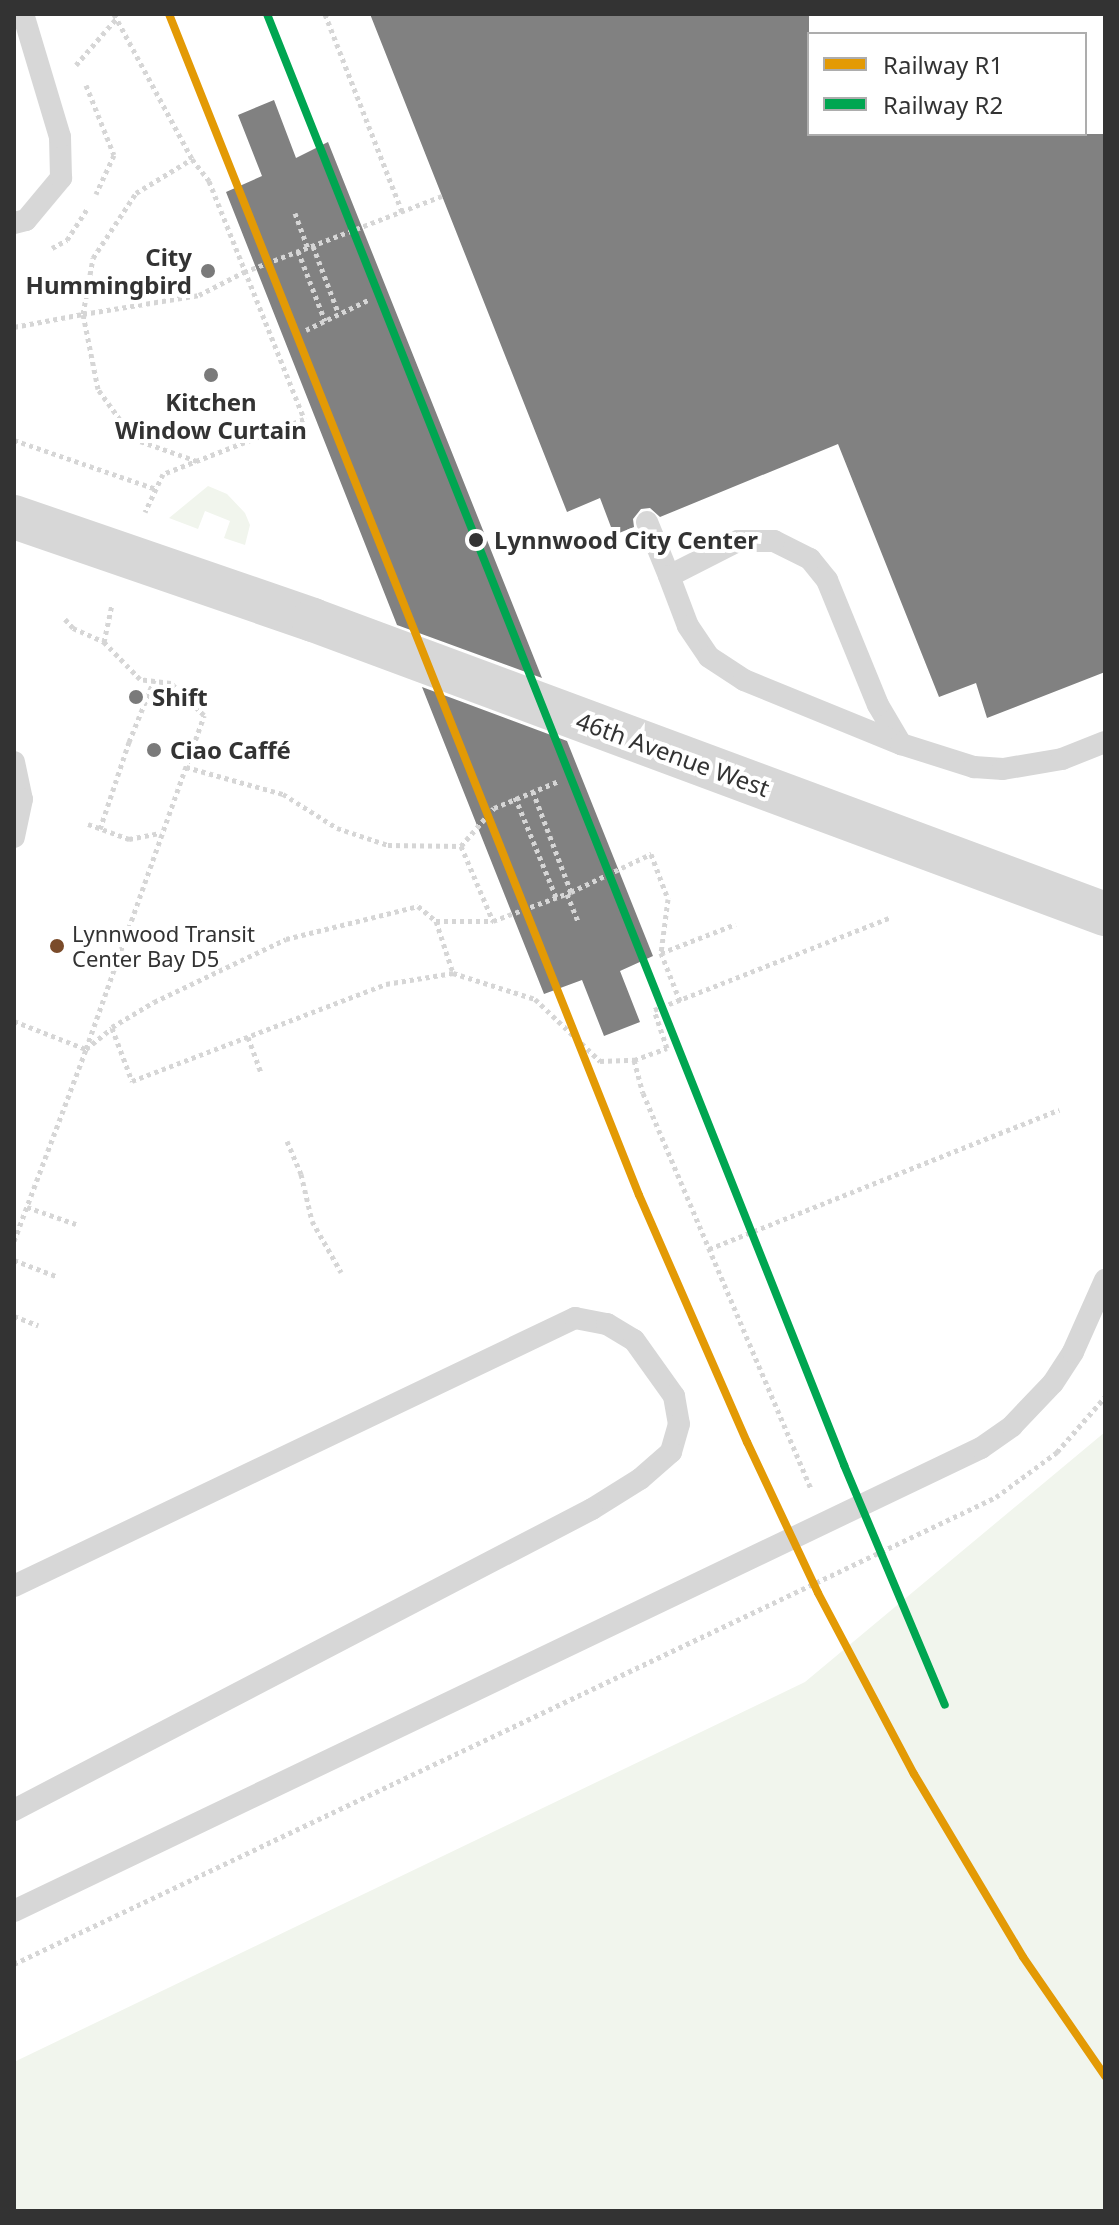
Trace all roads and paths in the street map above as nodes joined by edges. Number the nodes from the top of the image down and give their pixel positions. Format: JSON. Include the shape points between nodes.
{"nodes":[{"id":1,"x":23,"y":14,"type":"edge"},
{"id":2,"x":114,"y":14,"type":"edge"},
{"id":3,"x":325,"y":14,"type":"edge"},
{"id":4,"x":192,"y":159,"type":"junction"},
{"id":5,"x":442,"y":196,"type":"dead end"},
{"id":6,"x":402,"y":211,"type":"junction"},
{"id":7,"x":295,"y":213,"type":"dead end"},
{"id":8,"x":14,"y":223,"type":"edge"},
{"id":9,"x":311,"y":247,"type":"junction"},
{"id":10,"x":298,"y":251,"type":"junction"},
{"id":11,"x":244,"y":272,"type":"junction"},
{"id":12,"x":368,"y":300,"type":"dead end"},
{"id":13,"x":338,"y":312,"type":"junction"},
{"id":14,"x":83,"y":314,"type":"junction"},
{"id":15,"x":325,"y":321,"type":"junction"},
{"id":16,"x":14,"y":327,"type":"edge"},
{"id":17,"x":306,"y":330,"type":"dead end"},
{"id":18,"x":14,"y":440,"type":"edge"},
{"id":19,"x":198,"y":461,"type":"junction"},
{"id":20,"x":156,"y":489,"type":"junction"},
{"id":21,"x":145,"y":512,"type":"dead end"},
{"id":22,"x":15,"y":521,"type":"edge"},
{"id":23,"x":647,"y":522,"type":"dead end"},
{"id":24,"x":669,"y":576,"type":"junction"},
{"id":25,"x":112,"y":605,"type":"dead end"},
{"id":26,"x":65,"y":619,"type":"dead end"},
{"id":27,"x":104,"y":642,"type":"junction"},
{"id":28,"x":154,"y":680,"type":"junction"},
{"id":29,"x":1105,"y":742,"type":"edge"},
{"id":30,"x":901,"y":744,"type":"junction"},
{"id":31,"x":14,"y":762,"type":"edge"},
{"id":32,"x":185,"y":767,"type":"junction"},
{"id":33,"x":559,"y":781,"type":"dead end"},
{"id":34,"x":533,"y":792,"type":"junction"},
{"id":35,"x":515,"y":797,"type":"junction"},
{"id":36,"x":88,"y":824,"type":"dead end"},
{"id":37,"x":100,"y":829,"type":"junction"},
{"id":38,"x":161,"y":832,"type":"junction"},
{"id":39,"x":14,"y":837,"type":"edge"},
{"id":40,"x":461,"y":846,"type":"junction"},
{"id":41,"x":569,"y":893,"type":"junction"},
{"id":42,"x":556,"y":897,"type":"junction"},
{"id":43,"x":1105,"y":914,"type":"edge"},
{"id":44,"x":891,"y":917,"type":"dead end"},
{"id":45,"x":436,"y":921,"type":"junction"},
{"id":46,"x":493,"y":921,"type":"junction"},
{"id":47,"x":578,"y":921,"type":"dead end"},
{"id":48,"x":736,"y":924,"type":"dead end"},
{"id":49,"x":661,"y":953,"type":"junction"},
{"id":50,"x":453,"y":973,"type":"junction"},
{"id":51,"x":680,"y":1001,"type":"junction"},
{"id":52,"x":14,"y":1021,"type":"edge"},
{"id":53,"x":112,"y":1028,"type":"junction"},
{"id":54,"x":248,"y":1037,"type":"junction"},
{"id":55,"x":86,"y":1049,"type":"junction"},
{"id":56,"x":634,"y":1060,"type":"junction"},
{"id":57,"x":261,"y":1073,"type":"dead end"},
{"id":58,"x":1059,"y":1110,"type":"dead end"},
{"id":59,"x":287,"y":1141,"type":"dead end"},
{"id":60,"x":27,"y":1207,"type":"junction"},
{"id":61,"x":76,"y":1224,"type":"dead end"},
{"id":62,"x":14,"y":1241,"type":"edge"},
{"id":63,"x":709,"y":1249,"type":"junction"},
{"id":64,"x":14,"y":1260,"type":"edge"},
{"id":65,"x":341,"y":1272,"type":"dead end"},
{"id":66,"x":56,"y":1276,"type":"dead end"},
{"id":67,"x":1105,"y":1280,"type":"edge"},
{"id":68,"x":14,"y":1316,"type":"edge"},
{"id":69,"x":38,"y":1325,"type":"dead end"},
{"id":70,"x":1105,"y":1397,"type":"edge"},
{"id":71,"x":826,"y":1524,"type":"junction"},
{"id":72,"x":14,"y":1586,"type":"edge"},
{"id":73,"x":14,"y":1810,"type":"edge"},
{"id":74,"x":14,"y":1911,"type":"edge"},
{"id":75,"x":14,"y":1964,"type":"edge"}],
"edges":[{"from":1,"to":8,"type":"lane","via":[[60,137],[61,178],[26,220]]},
{"from":2,"to":4,"type":"path"},
{"from":3,"to":6,"type":"path"},
{"from":4,"to":11,"type":"path","via":[[209,181]]},
{"from":4,"to":14,"type":"path","via":[[136,193],[93,258]]},
{"from":5,"to":6,"type":"path"},
{"from":6,"to":9,"type":"path"},
{"from":7,"to":9,"type":"path"},
{"from":9,"to":10,"type":"path"},
{"from":9,"to":13,"type":"path"},
{"from":10,"to":11,"type":"path"},
{"from":10,"to":15,"type":"path"},
{"from":11,"to":14,"type":"path","via":[[199,295]]},
{"from":11,"to":19,"type":"path","via":[[304,419]]},
{"from":12,"to":13,"type":"path"},
{"from":13,"to":15,"type":"path"},
{"from":14,"to":16,"type":"path"},
{"from":14,"to":19,"type":"path","via":[[98,389],[134,439]]},
{"from":15,"to":17,"type":"path"},
{"from":18,"to":20,"type":"path"},
{"from":19,"to":20,"type":"path","via":[[163,474]]},
{"from":20,"to":21,"type":"path"},
{"from":22,"to":43,"type":"street","name":"46th Avenue West","via":[[313,620]]},
{"from":23,"to":24,"type":"lane"},
{"from":24,"to":30,"type":"lane","via":[[688,626],[709,657],[744,680]]},
{"from":24,"to":30,"type":"lane","via":[[738,541],[774,541],[799,551],[827,580],[878,705]]},
{"from":25,"to":27,"type":"path"},
{"from":26,"to":27,"type":"path"},
{"from":27,"to":28,"type":"path","via":[[140,679]]},
{"from":28,"to":32,"type":"path","via":[[171,683],[204,715]]},
{"from":28,"to":37,"type":"path"},
{"from":29,"to":30,"type":"lane","via":[[1062,759],[1003,769],[974,767]]},
{"from":31,"to":39,"type":"lane","via":[[22,799]]},
{"from":32,"to":38,"type":"path"},
{"from":32,"to":40,"type":"path","via":[[283,794],[337,828],[388,845]]},
{"from":33,"to":34,"type":"path"},
{"from":34,"to":35,"type":"path"},
{"from":34,"to":41,"type":"path"},
{"from":35,"to":40,"type":"path","via":[[494,808]]},
{"from":35,"to":42,"type":"path"},
{"from":36,"to":37,"type":"path"},
{"from":37,"to":38,"type":"path","via":[[129,839]]},
{"from":38,"to":55,"type":"path"},
{"from":40,"to":46,"type":"path"},
{"from":41,"to":42,"type":"path"},
{"from":41,"to":47,"type":"path"},
{"from":41,"to":49,"type":"path","via":[[651,854],[668,899]]},
{"from":42,"to":46,"type":"path"},
{"from":44,"to":51,"type":"path"},
{"from":45,"to":46,"type":"path"},
{"from":45,"to":50,"type":"path"},
{"from":45,"to":53,"type":"path","via":[[418,906],[286,939],[154,1002]]},
{"from":48,"to":49,"type":"path"},
{"from":49,"to":51,"type":"path"},
{"from":50,"to":54,"type":"path","via":[[386,984]]},
{"from":50,"to":56,"type":"path","via":[[535,999],[600,1061]]},
{"from":51,"to":56,"type":"path","via":[[654,1010],[667,1048]]},
{"from":52,"to":55,"type":"path"},
{"from":53,"to":54,"type":"path","via":[[132,1081]]},
{"from":53,"to":55,"type":"path"},
{"from":54,"to":57,"type":"path"},
{"from":55,"to":60,"type":"path"},
{"from":56,"to":63,"type":"path"},
{"from":58,"to":63,"type":"path"},
{"from":59,"to":65,"type":"path","via":[[312,1221]]},
{"from":60,"to":61,"type":"path"},
{"from":60,"to":62,"type":"path"},
{"from":63,"to":71,"type":"path"},
{"from":64,"to":66,"type":"path"},
{"from":67,"to":71,"type":"lane","via":[[1064,1367],[1012,1426],[981,1448]]},
{"from":68,"to":69,"type":"path"},
{"from":70,"to":75,"type":"path","via":[[1057,1452],[996,1497]]},
{"from":71,"to":74,"type":"lane"},
{"from":72,"to":73,"type":"lane","via":[[575,1318],[607,1324],[634,1340],[674,1396],[679,1424],[671,1452],[640,1479],[592,1509]]}]}
